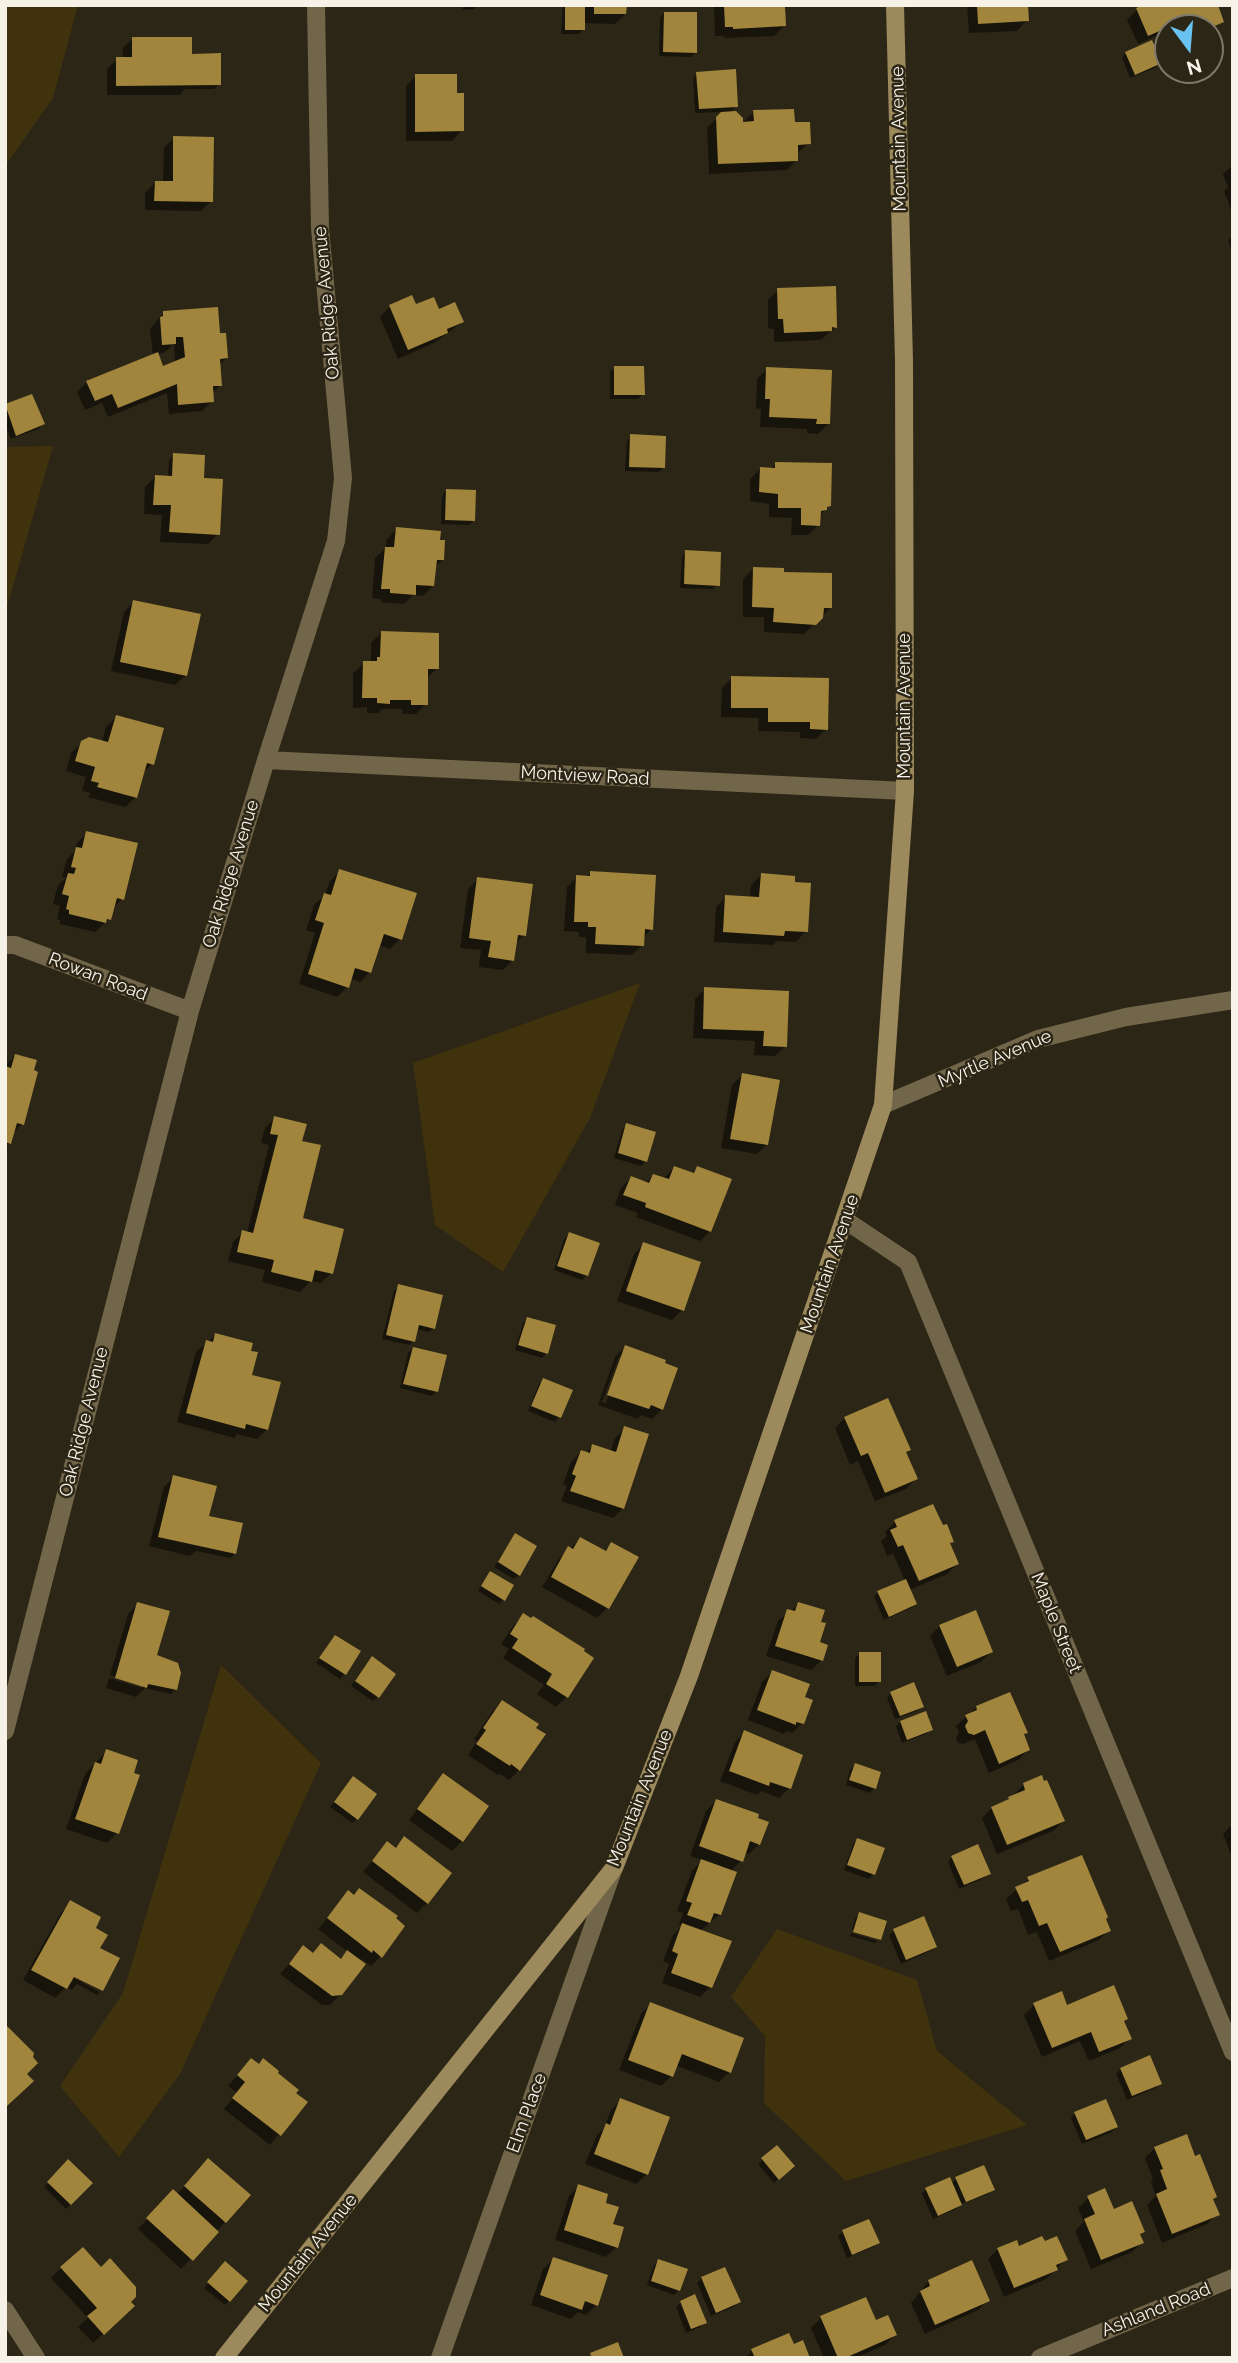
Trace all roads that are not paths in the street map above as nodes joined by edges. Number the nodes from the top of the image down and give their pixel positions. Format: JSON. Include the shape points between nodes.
{"nodes":[{"id":1,"x":316,"y":5,"type":"edge"},
{"id":2,"x":895,"y":5,"type":"edge"},
{"id":3,"x":266,"y":760,"type":"junction"},
{"id":4,"x":905,"y":791,"type":"junction"},
{"id":5,"x":5,"y":945,"type":"edge"},
{"id":6,"x":1233,"y":1000,"type":"edge"},
{"id":7,"x":190,"y":1012,"type":"junction"},
{"id":8,"x":883,"y":1105,"type":"junction"},
{"id":9,"x":845,"y":1220,"type":"junction"},
{"id":10,"x":5,"y":1731,"type":"edge"},
{"id":11,"x":614,"y":1868,"type":"junction"},
{"id":12,"x":1233,"y":2052,"type":"edge"},
{"id":13,"x":1233,"y":2278,"type":"edge"},
{"id":14,"x":5,"y":2310,"type":"edge"},
{"id":15,"x":36,"y":2358,"type":"edge"},
{"id":16,"x":224,"y":2358,"type":"edge"},
{"id":17,"x":440,"y":2358,"type":"edge"},
{"id":18,"x":1040,"y":2358,"type":"edge"}],
"edges":[{"from":1,"to":3,"type":"street","name":"Oak Ridge Avenue","via":[[320,228],[344,478],[336,541]]},
{"from":2,"to":4,"type":"main road","name":"Mountain Avenue","via":[[905,374]]},
{"from":3,"to":4,"type":"street","name":"Montview Road"},
{"from":3,"to":7,"type":"street","name":"Oak Ridge Avenue"},
{"from":4,"to":8,"type":"main road","name":"Mountain Avenue"},
{"from":5,"to":7,"type":"street","name":"Rowan Road"},
{"from":6,"to":8,"type":"street","name":"Myrtle Avenue","via":[[1126,1017],[1038,1039]]},
{"from":7,"to":10,"type":"street","name":"Oak Ridge Avenue"},
{"from":8,"to":9,"type":"main road","name":"Mountain Avenue"},
{"from":9,"to":11,"type":"main road","name":"Mountain Avenue","via":[[690,1676]]},
{"from":9,"to":12,"type":"street","name":"Maple Street","via":[[908,1262]]},
{"from":11,"to":16,"type":"main road","name":"Mountain Avenue"},
{"from":11,"to":17,"type":"street","name":"Elm Place"},
{"from":13,"to":18,"type":"street","name":"Ashland Road"},
{"from":14,"to":15,"type":"street"}]}
